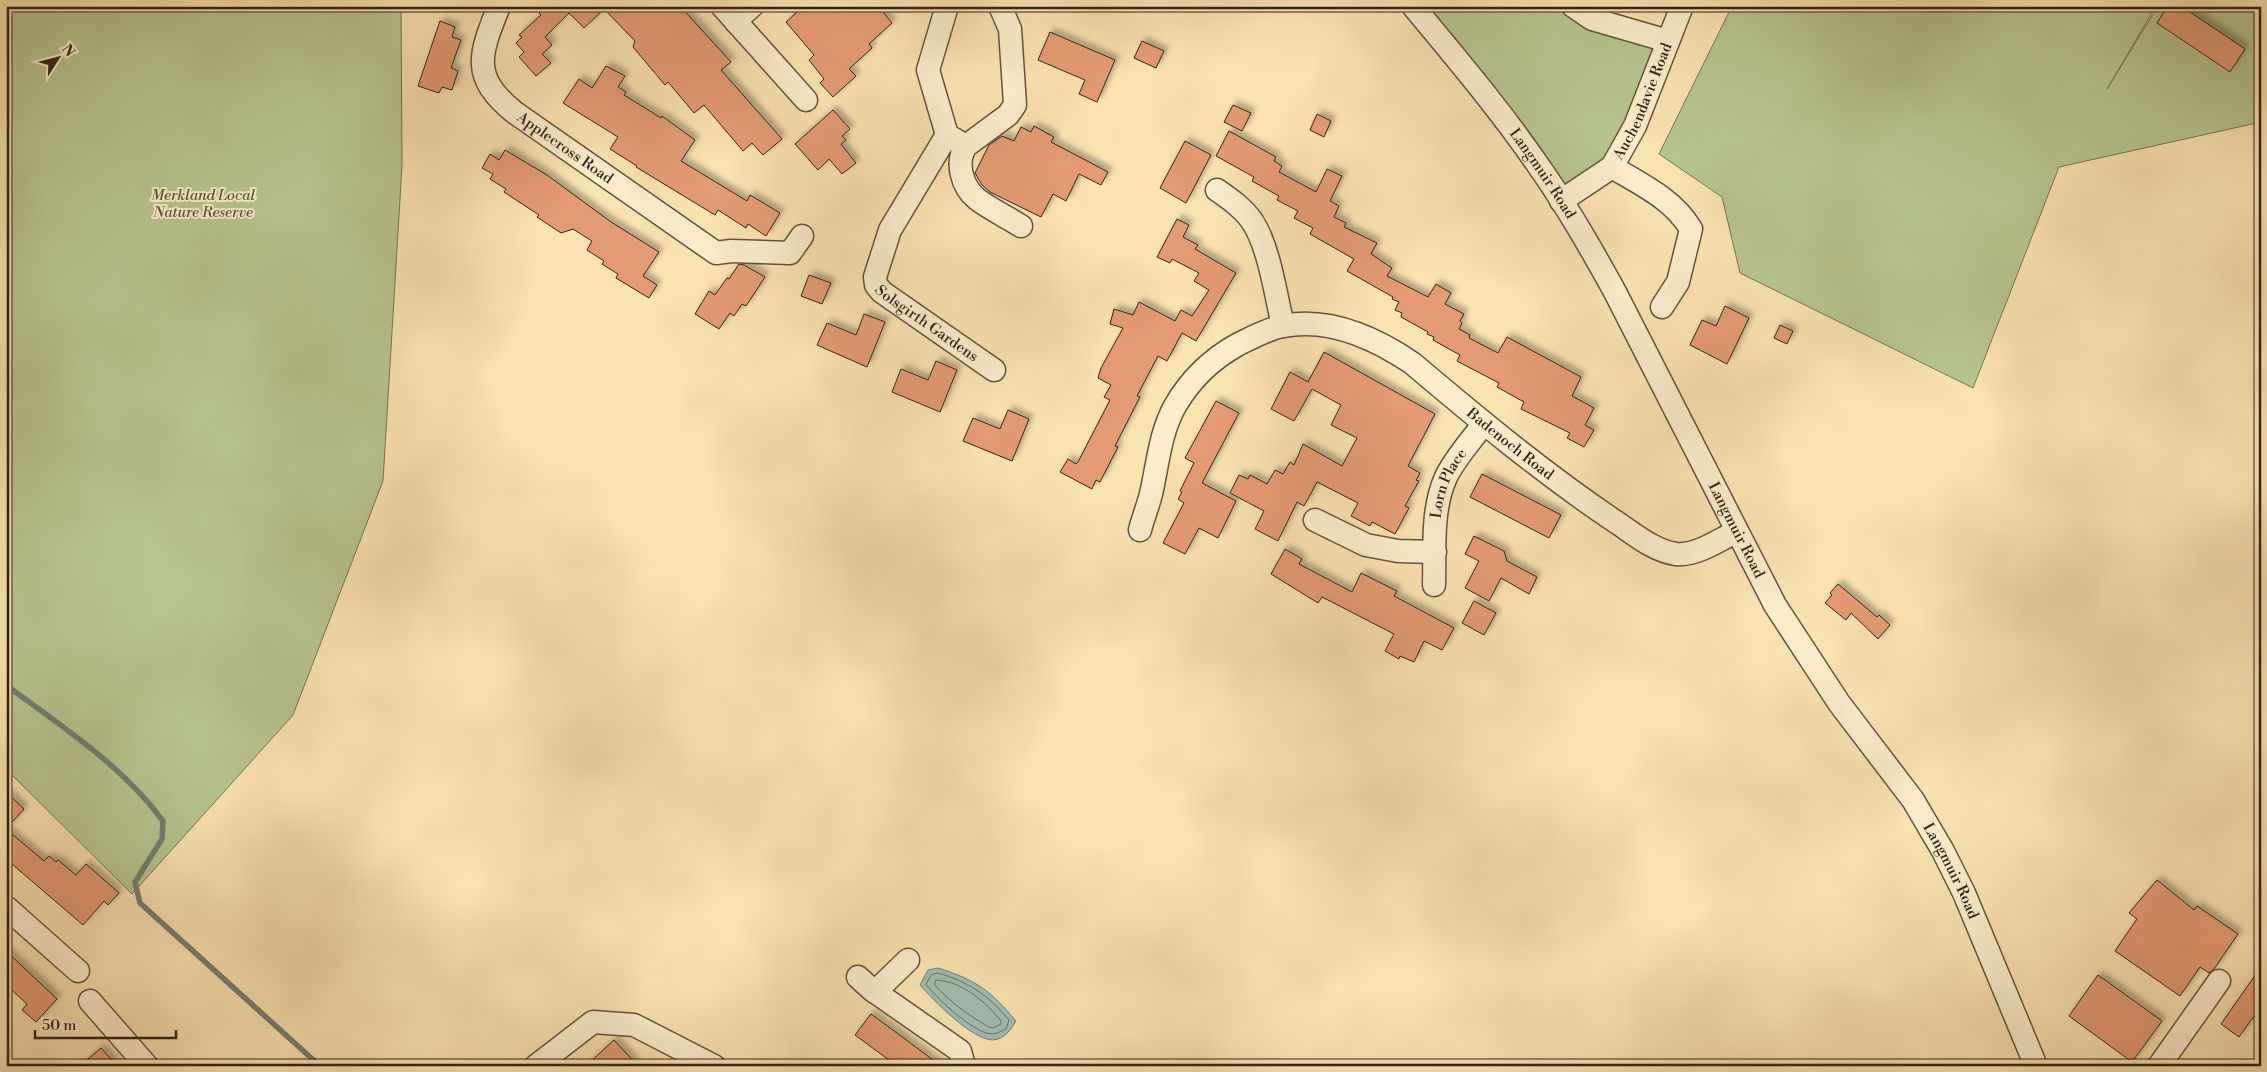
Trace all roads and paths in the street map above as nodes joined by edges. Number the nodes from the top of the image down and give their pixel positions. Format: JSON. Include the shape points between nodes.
{"nodes":[{"id":1,"x":500,"y":6,"type":"edge"},
{"id":2,"x":752,"y":6,"type":"edge"},
{"id":3,"x":947,"y":6,"type":"edge"},
{"id":4,"x":1000,"y":6,"type":"edge"},
{"id":5,"x":1413,"y":6,"type":"edge"},
{"id":6,"x":1573,"y":6,"type":"edge"},
{"id":7,"x":1682,"y":6,"type":"edge"},
{"id":8,"x":729,"y":14,"type":"edge"},
{"id":9,"x":1668,"y":41,"type":"junction"},
{"id":10,"x":806,"y":100,"type":"dead end"},
{"id":11,"x":946,"y":135,"type":"junction"},
{"id":12,"x":966,"y":146,"type":"junction"},
{"id":13,"x":1612,"y":167,"type":"junction"},
{"id":14,"x":1217,"y":190,"type":"dead end"},
{"id":15,"x":1561,"y":201,"type":"junction"},
{"id":16,"x":1022,"y":226,"type":"dead end"},
{"id":17,"x":802,"y":236,"type":"dead end"},
{"id":18,"x":1662,"y":307,"type":"dead end"},
{"id":19,"x":1283,"y":326,"type":"junction"},
{"id":20,"x":994,"y":370,"type":"dead end"},
{"id":21,"x":1484,"y":423,"type":"junction"},
{"id":22,"x":1315,"y":520,"type":"dead end"},
{"id":23,"x":1140,"y":530,"type":"dead end"},
{"id":24,"x":1736,"y":532,"type":"junction"},
{"id":25,"x":1435,"y":552,"type":"junction"},
{"id":26,"x":1434,"y":585,"type":"dead end"},
{"id":27,"x":6,"y":907,"type":"edge"},
{"id":28,"x":908,"y":960,"type":"dead end"},
{"id":29,"x":78,"y":971,"type":"dead end"},
{"id":30,"x":2219,"y":981,"type":"dead end"},
{"id":31,"x":90,"y":1001,"type":"dead end"},
{"id":32,"x":147,"y":1066,"type":"edge"},
{"id":33,"x":536,"y":1066,"type":"edge"},
{"id":34,"x":714,"y":1066,"type":"edge"},
{"id":35,"x":964,"y":1066,"type":"edge"},
{"id":36,"x":2036,"y":1066,"type":"edge"},
{"id":37,"x":2159,"y":1066,"type":"edge"}],
"edges":[{"from":1,"to":17,"type":"street","name":"Applecross Road","via":[[488,34],[484,76],[498,99],[514,112],[716,253],[790,253]]},
{"from":2,"to":8,"type":"street"},
{"from":3,"to":11,"type":"street","via":[[928,70]]},
{"from":4,"to":12,"type":"street","via":[[1010,29],[1015,105],[1008,115]]},
{"from":5,"to":15,"type":"street","name":"Langmuir Road","via":[[1473,77]]},
{"from":6,"to":9,"type":"street","via":[[1592,19]]},
{"from":7,"to":9,"type":"street","name":"Auchendavie Road"},
{"from":8,"to":10,"type":"street"},
{"from":9,"to":13,"type":"street","name":"Auchendavie Road","via":[[1635,126]]},
{"from":11,"to":12,"type":"street"},
{"from":11,"to":20,"type":"street","name":"Solsgirth Gardens","via":[[890,230],[875,277],[876,285]]},
{"from":12,"to":16,"type":"street","via":[[960,160],[964,182],[976,198]]},
{"from":13,"to":15,"type":"street","name":"Auchendavie Road"},
{"from":13,"to":18,"type":"street","via":[[1669,202],[1691,229],[1678,282]]},
{"from":14,"to":19,"type":"street","via":[[1241,208],[1261,238]]},
{"from":15,"to":24,"type":"street","name":"Langmuir Road","via":[[1615,292]]},
{"from":19,"to":21,"type":"street","name":"Badenoch Road","via":[[1336,328],[1390,348]]},
{"from":19,"to":23,"type":"street","name":"Badenoch Road","via":[[1254,336],[1229,350],[1204,369],[1189,386],[1165,429]]},
{"from":21,"to":24,"type":"street","name":"Badenoch Road","via":[[1564,487],[1663,550],[1677,554],[1692,553]]},
{"from":21,"to":25,"type":"street","name":"Lorn Place","via":[[1446,476],[1437,513]]},
{"from":22,"to":25,"type":"street","via":[[1366,545],[1398,551]]},
{"from":24,"to":36,"type":"street","name":"Langmuir Road","via":[[1775,605],[1839,703],[1913,800],[1942,851],[1964,894]]},
{"from":25,"to":26,"type":"street","name":"Lorn Place"},
{"from":27,"to":29,"type":"street"},
{"from":28,"to":35,"type":"street","via":[[867,984],[960,1051]]},
{"from":30,"to":37,"type":"street"},
{"from":31,"to":32,"type":"street"},
{"from":33,"to":34,"type":"street","via":[[593,1022],[634,1025]]}]}
